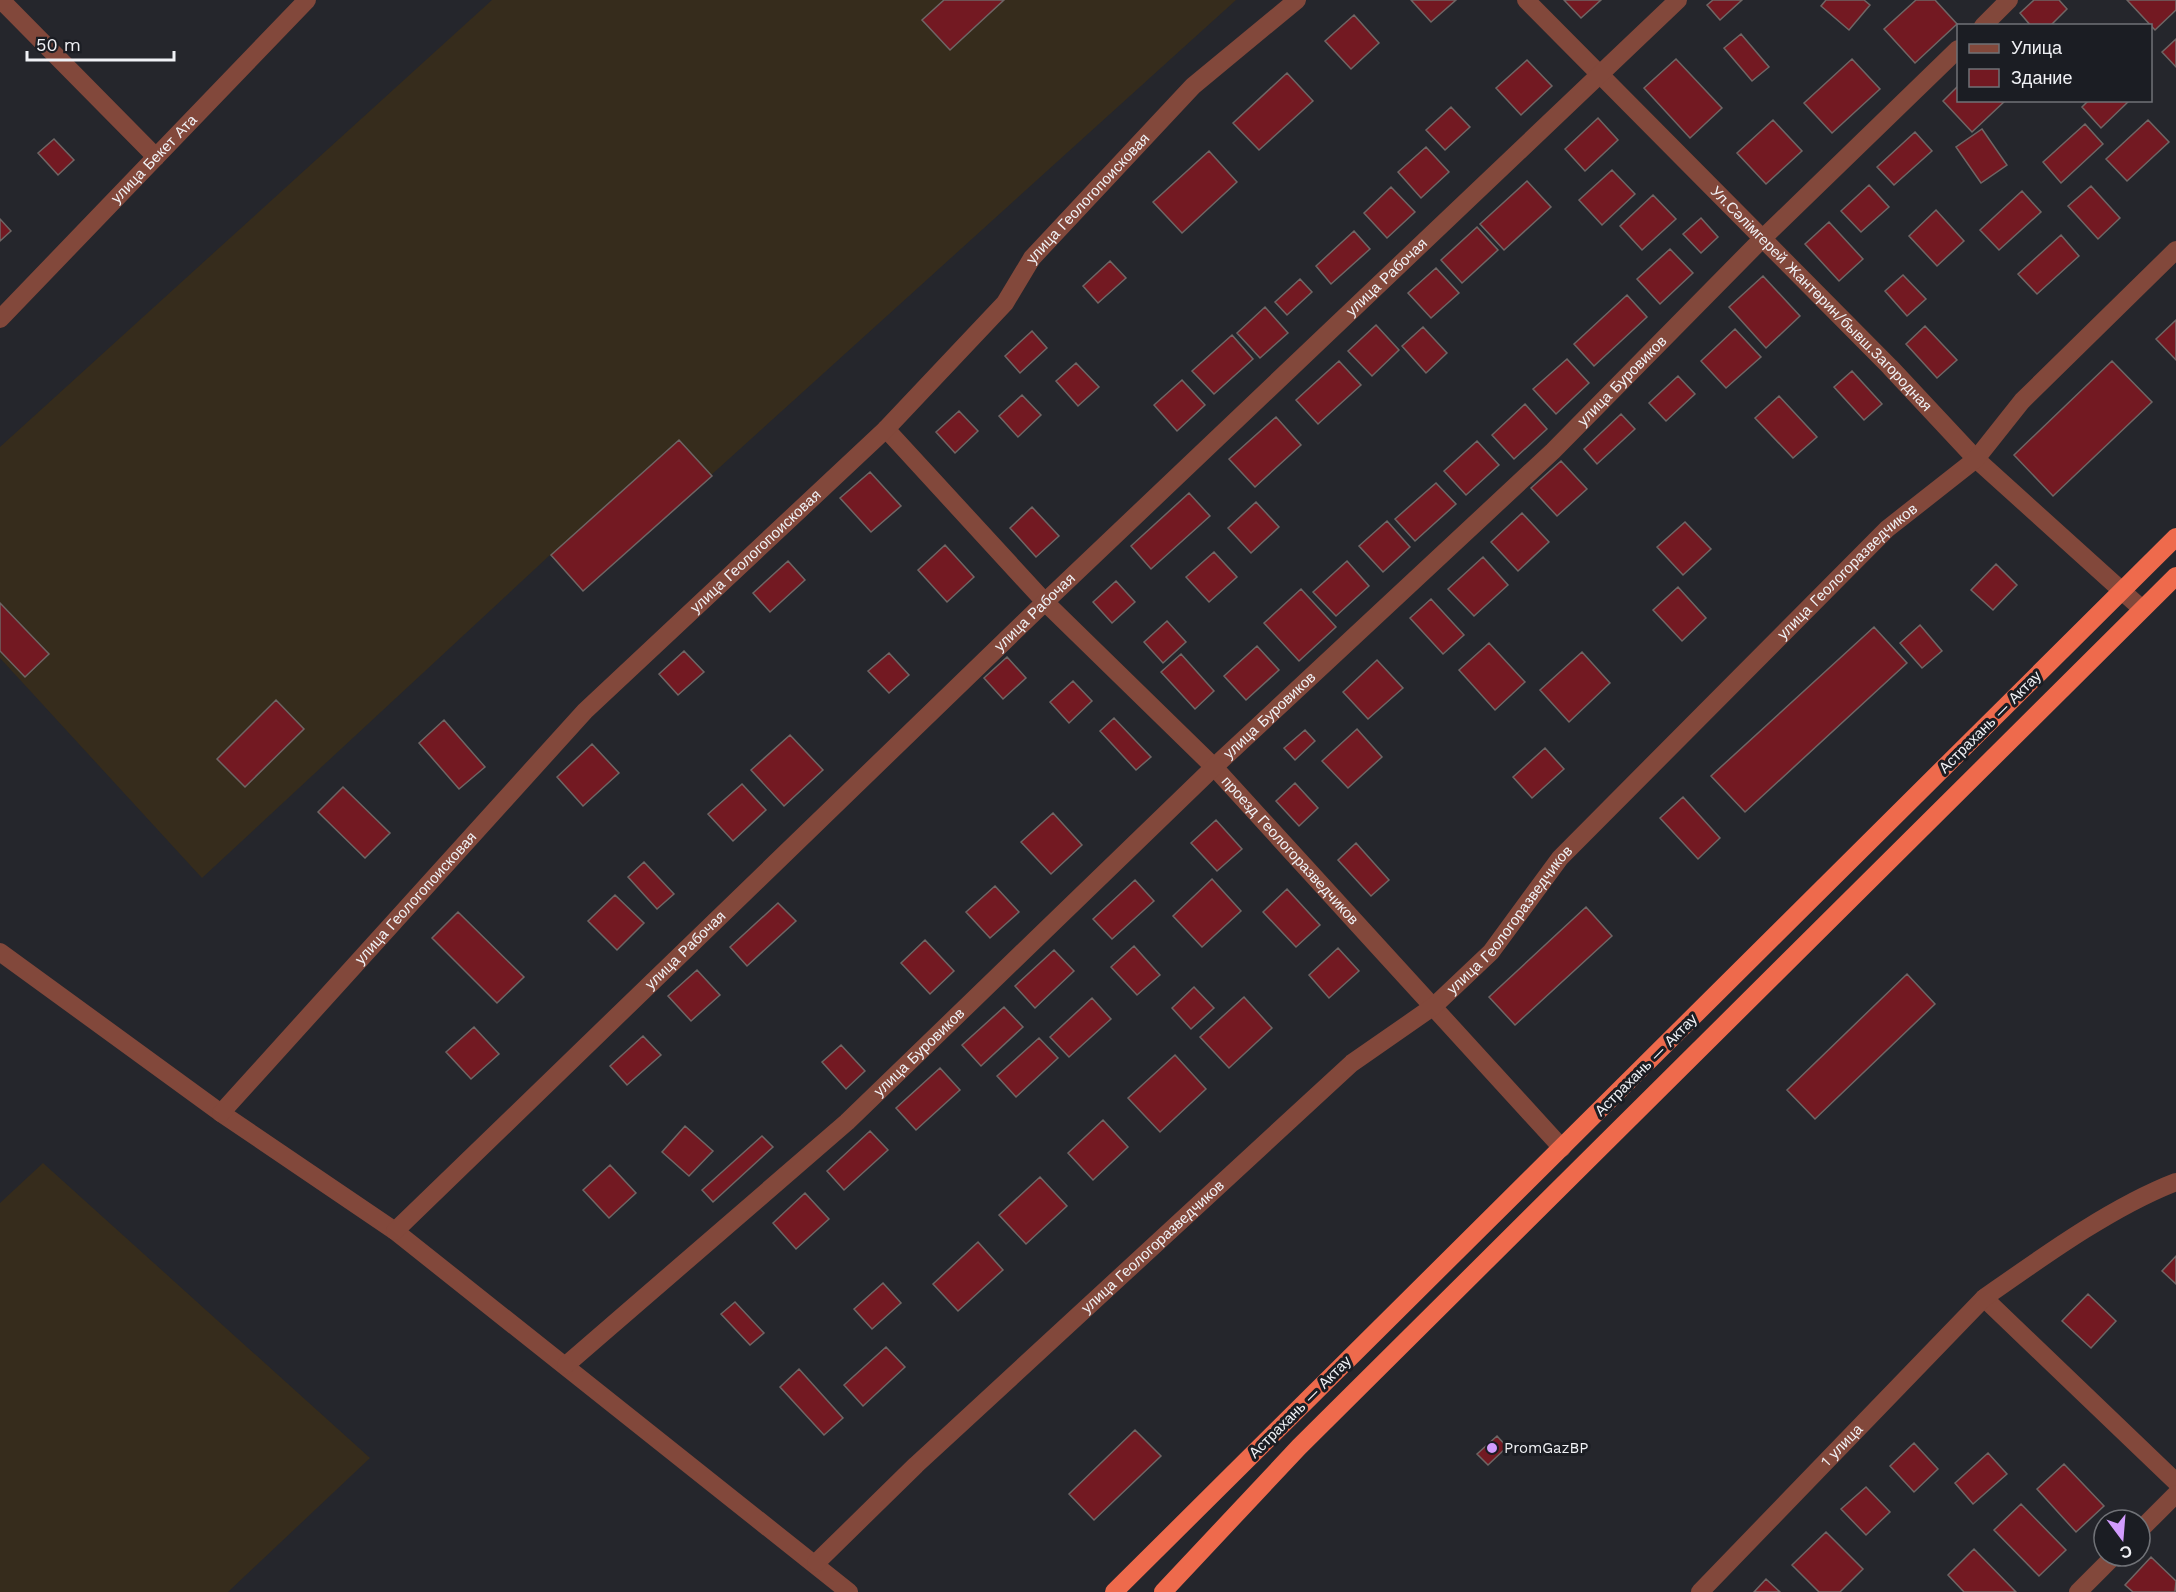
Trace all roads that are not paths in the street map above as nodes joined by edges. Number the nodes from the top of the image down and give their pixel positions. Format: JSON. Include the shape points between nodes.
{"nodes":[{"id":1,"x":1,"y":0,"type":"edge"},
{"id":2,"x":307,"y":0,"type":"edge"},
{"id":3,"x":1297,"y":0,"type":"edge"},
{"id":4,"x":1526,"y":0,"type":"edge"},
{"id":5,"x":1678,"y":0,"type":"edge"},
{"id":6,"x":2009,"y":0,"type":"edge"},
{"id":7,"x":1985,"y":24,"type":"edge"},
{"id":8,"x":1957,"y":51,"type":"edge"},
{"id":9,"x":1600,"y":76,"type":"junction"},
{"id":10,"x":156,"y":157,"type":"junction"},
{"id":11,"x":1762,"y":239,"type":"junction"},
{"id":12,"x":2176,"y":250,"type":"edge"},
{"id":13,"x":0,"y":319,"type":"edge"},
{"id":14,"x":886,"y":429,"type":"junction"},
{"id":15,"x":1976,"y":459,"type":"junction"},
{"id":16,"x":2176,"y":537,"type":"edge"},
{"id":17,"x":2176,"y":576,"type":"edge"},
{"id":18,"x":2121,"y":591,"type":"junction"},
{"id":19,"x":1045,"y":603,"type":"junction"},
{"id":20,"x":2142,"y":609,"type":"junction"},
{"id":21,"x":1214,"y":767,"type":"junction"},
{"id":22,"x":0,"y":952,"type":"edge"},
{"id":23,"x":1434,"y":1006,"type":"junction"},
{"id":24,"x":221,"y":1113,"type":"junction"},
{"id":25,"x":1562,"y":1148,"type":"junction"},
{"id":26,"x":2176,"y":1182,"type":"edge"},
{"id":27,"x":395,"y":1232,"type":"junction"},
{"id":28,"x":1984,"y":1298,"type":"junction"},
{"id":29,"x":567,"y":1365,"type":"junction"},
{"id":30,"x":2176,"y":1482,"type":"edge"},
{"id":31,"x":2176,"y":1494,"type":"edge"},
{"id":32,"x":2152,"y":1518,"type":"edge"},
{"id":33,"x":816,"y":1563,"type":"junction"},
{"id":34,"x":2102,"y":1568,"type":"edge"},
{"id":35,"x":849,"y":1592,"type":"edge"},
{"id":36,"x":1114,"y":1592,"type":"edge"},
{"id":37,"x":1163,"y":1592,"type":"edge"},
{"id":38,"x":1700,"y":1592,"type":"edge"},
{"id":39,"x":2078,"y":1592,"type":"edge"}],
"edges":[{"from":1,"to":10,"type":"street"},
{"from":2,"to":10,"type":"street","name":"улица Бекет Ата"},
{"from":3,"to":14,"type":"street","name":"улица Геологопоисковая","via":[[1193,86],[1032,258],[1005,303]]},
{"from":4,"to":9,"type":"street","name":"Ул.Сәлімгерей Жантөрин/бывш.Загородная"},
{"from":5,"to":9,"type":"street","name":"улица Рабочая"},
{"from":6,"to":7,"type":"street"},
{"from":8,"to":11,"type":"street","name":"улица Буровиков"},
{"from":9,"to":11,"type":"street","name":"Ул.Сәлімгерей Жантөрин/бывш.Загородная"},
{"from":9,"to":19,"type":"street","name":"улица Рабочая"},
{"from":10,"to":13,"type":"street","name":"улица Бекет Ата"},
{"from":11,"to":15,"type":"street","name":"Ул.Сәлімгерей Жантөрин/бывш.Загородная"},
{"from":11,"to":21,"type":"street","name":"улица Буровиков","via":[[1553,451]]},
{"from":12,"to":15,"type":"street","name":"улица Геологоразведчиков","via":[[2022,401]]},
{"from":14,"to":19,"type":"street","name":"проезд Геологоразведчиков"},
{"from":14,"to":24,"type":"street","name":"улица Геологопоисковая","via":[[585,711]]},
{"from":15,"to":18,"type":"street","name":"Ул.Сәлімгерей Жантөрин/бывш.Загородная"},
{"from":15,"to":23,"type":"street","name":"улица Геологоразведчиков","via":[[1887,529],[1568,850],[1491,952]]},
{"from":16,"to":18,"type":"highway","name":"Астрахань — Актау"},
{"from":17,"to":20,"type":"highway","name":"Астрахань — Актау"},
{"from":18,"to":20,"type":"street","name":"Ул.Сәлімгерей Жантөрин/бывш.Загородная"},
{"from":18,"to":25,"type":"highway","name":"Астрахань — Актау"},
{"from":19,"to":21,"type":"street","name":"проезд Геологоразведчиков"},
{"from":19,"to":27,"type":"street","name":"улица Рабочая"},
{"from":20,"to":37,"type":"highway","name":"Астрахань — Актау","via":[[1299,1447]]},
{"from":21,"to":23,"type":"street","name":"проезд Геологоразведчиков"},
{"from":21,"to":29,"type":"street","name":"улица Буровиков","via":[[847,1122]]},
{"from":22,"to":24,"type":"street"},
{"from":23,"to":25,"type":"street","name":"проезд Геологоразведчиков"},
{"from":23,"to":33,"type":"street","name":"улица Геологоразведчиков","via":[[1352,1063],[916,1465]]},
{"from":24,"to":27,"type":"street"},
{"from":25,"to":36,"type":"highway","name":"Астрахань — Актау"},
{"from":26,"to":28,"type":"street","name":"1 улица","via":[[2148,1193]]},
{"from":27,"to":29,"type":"street"},
{"from":28,"to":30,"type":"street"},
{"from":28,"to":38,"type":"street","name":"1 улица"},
{"from":29,"to":33,"type":"street"},
{"from":31,"to":32,"type":"street"},
{"from":33,"to":35,"type":"street"},
{"from":34,"to":39,"type":"street"}]}
